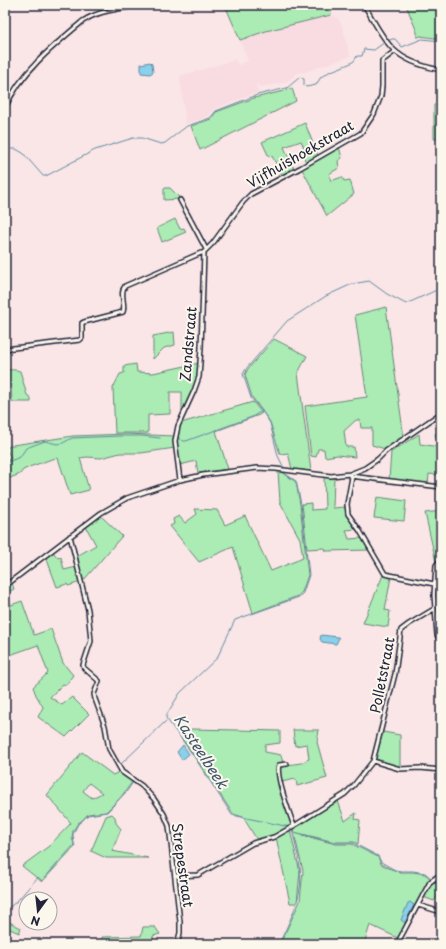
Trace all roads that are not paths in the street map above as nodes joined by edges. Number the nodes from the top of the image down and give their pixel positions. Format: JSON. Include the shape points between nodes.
{"nodes":[{"id":1,"x":137,"y":5,"type":"edge"},
{"id":2,"x":364,"y":5,"type":"edge"},
{"id":3,"x":394,"y":51,"type":"junction"},
{"id":4,"x":441,"y":70,"type":"edge"},
{"id":5,"x":5,"y":108,"type":"edge"},
{"id":6,"x":180,"y":200,"type":"dead end"},
{"id":7,"x":206,"y":249,"type":"junction"},
{"id":8,"x":204,"y":253,"type":"junction"},
{"id":9,"x":5,"y":349,"type":"edge"},
{"id":10,"x":441,"y":413,"type":"edge"},
{"id":11,"x":351,"y":476,"type":"junction"},
{"id":12,"x":180,"y":480,"type":"junction"},
{"id":13,"x":441,"y":487,"type":"edge"},
{"id":14,"x":70,"y":536,"type":"junction"},
{"id":15,"x":441,"y":560,"type":"edge"},
{"id":16,"x":434,"y":584,"type":"junction"},
{"id":17,"x":5,"y":586,"type":"edge"},
{"id":18,"x":434,"y":609,"type":"junction"},
{"id":19,"x":441,"y":642,"type":"edge"},
{"id":20,"x":373,"y":761,"type":"junction"},
{"id":21,"x":287,"y":764,"type":"dead end"},
{"id":22,"x":441,"y":770,"type":"edge"},
{"id":23,"x":292,"y":827,"type":"junction"},
{"id":24,"x":441,"y":874,"type":"edge"},
{"id":25,"x":175,"y":876,"type":"junction"},
{"id":26,"x":418,"y":905,"type":"junction"},
{"id":27,"x":441,"y":912,"type":"edge"},
{"id":28,"x":177,"y":944,"type":"edge"},
{"id":29,"x":397,"y":944,"type":"edge"}],
"edges":[{"from":1,"to":5,"type":"street","via":[[106,11],[82,21],[41,58],[27,74]]},
{"from":2,"to":3,"type":"street"},
{"from":3,"to":4,"type":"street","via":[[418,63]]},
{"from":3,"to":7,"type":"street","name":"Vijfhuishoekstraat","via":[[382,61],[381,96],[370,122],[361,133],[251,194]]},
{"from":6,"to":7,"type":"street"},
{"from":7,"to":8,"type":"street","name":"Vijfhuishoekstraat"},
{"from":8,"to":9,"type":"street","via":[[125,286],[123,312],[84,322],[80,340]]},
{"from":8,"to":12,"type":"street","name":"Zandstraat","via":[[199,377],[178,426],[176,441]]},
{"from":10,"to":11,"type":"street","via":[[386,451],[378,460]]},
{"from":11,"to":12,"type":"street","via":[[257,468]]},
{"from":11,"to":13,"type":"street"},
{"from":11,"to":16,"type":"street","via":[[348,514],[386,574]]},
{"from":12,"to":14,"type":"street","via":[[127,498]]},
{"from":14,"to":17,"type":"street"},
{"from":14,"to":25,"type":"street","name":"Strepestraat","via":[[88,610],[91,641],[83,665],[99,682],[94,694],[105,726],[109,749],[122,772],[142,786],[164,814]]},
{"from":15,"to":16,"type":"street","via":[[436,564]]},
{"from":16,"to":18,"type":"street"},
{"from":18,"to":19,"type":"street","via":[[437,636]]},
{"from":18,"to":20,"type":"street","name":"Polletstraat","via":[[402,630],[396,674]]},
{"from":20,"to":22,"type":"street","via":[[400,769]]},
{"from":20,"to":23,"type":"street","name":"Polletstraat","via":[[345,794]]},
{"from":21,"to":23,"type":"street","via":[[279,765],[278,771]]},
{"from":23,"to":25,"type":"street","name":"Polletstraat","via":[[274,837],[253,843],[198,876]]},
{"from":24,"to":26,"type":"street","via":[[430,882]]},
{"from":25,"to":28,"type":"street","name":"Strepestraat","via":[[180,922]]},
{"from":26,"to":27,"type":"street"},
{"from":26,"to":29,"type":"street"}]}
